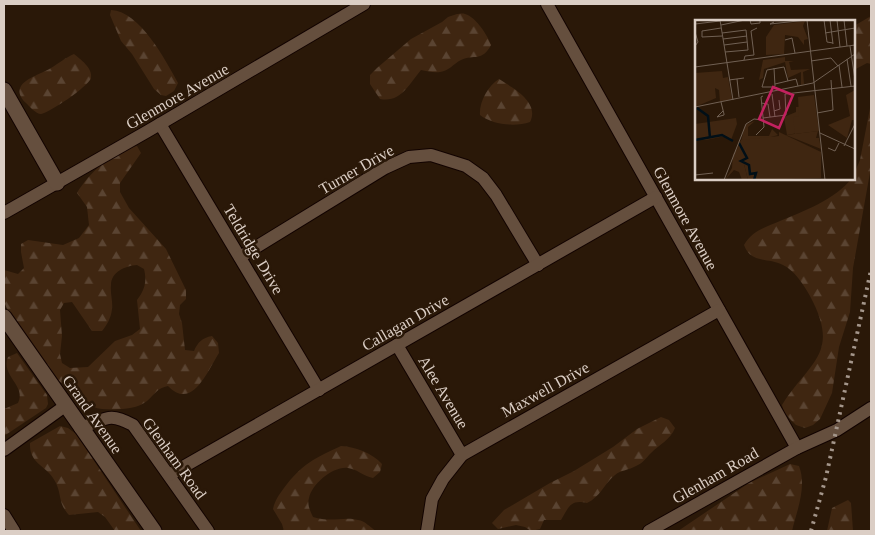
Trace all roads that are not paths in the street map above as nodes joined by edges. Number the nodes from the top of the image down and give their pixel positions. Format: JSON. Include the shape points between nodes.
{"nodes":[{"id":1,"x":364,"y":4,"type":"edge"},
{"id":2,"x":547,"y":4,"type":"edge"},
{"id":3,"x":4,"y":90,"type":"edge"},
{"id":4,"x":160,"y":124,"type":"junction"},
{"id":5,"x":57,"y":183,"type":"junction"},
{"id":6,"x":656,"y":197,"type":"junction"},
{"id":7,"x":4,"y":213,"type":"edge"},
{"id":8,"x":240,"y":256,"type":"junction"},
{"id":9,"x":538,"y":265,"type":"junction"},
{"id":10,"x":719,"y":310,"type":"junction"},
{"id":11,"x":4,"y":317,"type":"edge"},
{"id":12,"x":397,"y":345,"type":"junction"},
{"id":13,"x":319,"y":390,"type":"junction"},
{"id":14,"x":65,"y":406,"type":"junction"},
{"id":15,"x":871,"y":408,"type":"edge"},
{"id":16,"x":80,"y":428,"type":"junction"},
{"id":17,"x":797,"y":448,"type":"junction"},
{"id":18,"x":4,"y":450,"type":"edge"},
{"id":19,"x":462,"y":455,"type":"junction"},
{"id":20,"x":169,"y":476,"type":"junction"},
{"id":21,"x":4,"y":515,"type":"edge"},
{"id":22,"x":14,"y":531,"type":"edge"},
{"id":23,"x":154,"y":531,"type":"edge"},
{"id":24,"x":208,"y":531,"type":"edge"},
{"id":25,"x":427,"y":531,"type":"edge"},
{"id":26,"x":650,"y":531,"type":"edge"}],
"edges":[{"from":1,"to":4,"type":"street","name":"Glenmore Avenue"},
{"from":2,"to":6,"type":"street","name":"Glenmore Avenue"},
{"from":3,"to":5,"type":"street"},
{"from":4,"to":5,"type":"street","name":"Glenmore Avenue"},
{"from":4,"to":8,"type":"street","name":"Teldridge Drive"},
{"from":5,"to":7,"type":"street","name":"Glenmore Avenue"},
{"from":6,"to":9,"type":"street","name":"Callagan Drive"},
{"from":6,"to":10,"type":"street","name":"Glenmore Avenue"},
{"from":8,"to":9,"type":"street","name":"Turner Drive","via":[[385,168],[409,157],[431,155],[466,166],[483,178]]},
{"from":8,"to":13,"type":"street","name":"Teldridge Drive"},
{"from":9,"to":12,"type":"street","name":"Callagan Drive"},
{"from":10,"to":17,"type":"street","name":"Glenmore Avenue"},
{"from":10,"to":19,"type":"street","name":"Maxwell Drive"},
{"from":11,"to":14,"type":"street","name":"Grand Avenue"},
{"from":12,"to":13,"type":"street","name":"Callagan Drive"},
{"from":12,"to":19,"type":"street","name":"Alee Avenue"},
{"from":13,"to":20,"type":"street","name":"Callagan Drive"},
{"from":14,"to":16,"type":"street","name":"Grand Avenue"},
{"from":14,"to":18,"type":"street"},
{"from":15,"to":17,"type":"street","name":"Glenham Road","via":[[837,430]]},
{"from":16,"to":20,"type":"street","name":"Glenham Road","via":[[109,416],[121,418],[133,425]]},
{"from":16,"to":23,"type":"street","name":"Grand Avenue"},
{"from":17,"to":26,"type":"street","name":"Glenham Road"},
{"from":19,"to":25,"type":"street","name":"Maxwell Drive","via":[[443,478],[432,499]]},
{"from":20,"to":24,"type":"street","name":"Glenham Road"},
{"from":21,"to":22,"type":"street"}]}
